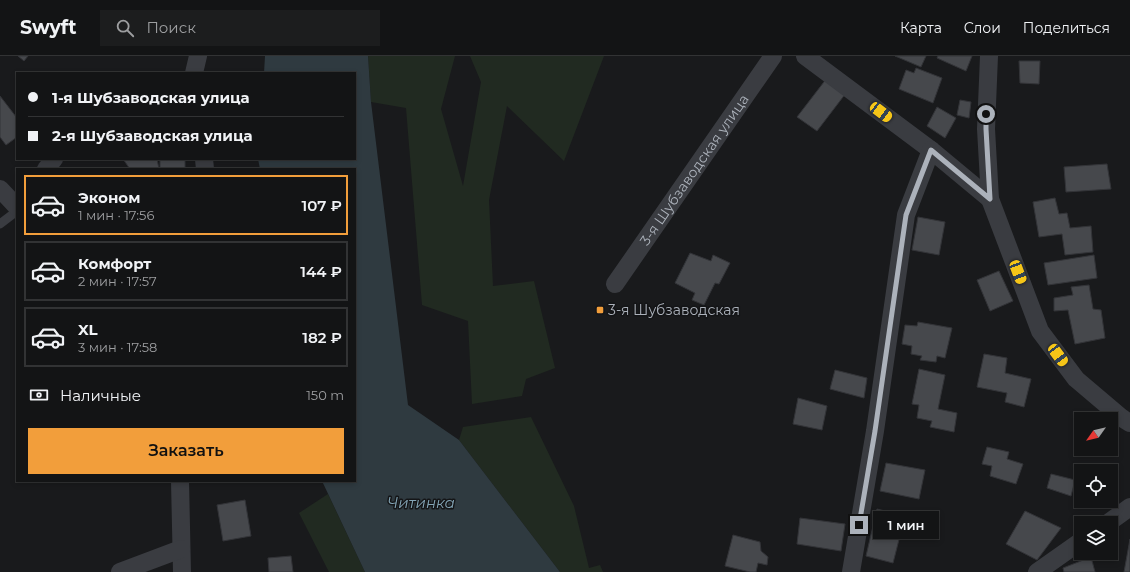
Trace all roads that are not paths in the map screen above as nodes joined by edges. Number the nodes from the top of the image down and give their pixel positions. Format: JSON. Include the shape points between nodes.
{"nodes":[{"id":1,"x":198,"y":56,"type":"edge"},
{"id":2,"x":773,"y":56,"type":"edge"},
{"id":3,"x":805,"y":56,"type":"edge"},
{"id":4,"x":989,"y":56,"type":"edge"},
{"id":5,"x":194,"y":72,"type":"edge"},
{"id":6,"x":931,"y":150,"type":"junction"},
{"id":7,"x":53,"y":160,"type":"edge"},
{"id":8,"x":47,"y":168,"type":"edge"},
{"id":9,"x":0,"y":190,"type":"edge"},
{"id":10,"x":990,"y":199,"type":"junction"},
{"id":11,"x":16,"y":205,"type":"edge"},
{"id":12,"x":16,"y":207,"type":"edge"},
{"id":13,"x":0,"y":224,"type":"edge"},
{"id":14,"x":615,"y":284,"type":"dead end"},
{"id":15,"x":1130,"y":423,"type":"edge"},
{"id":16,"x":180,"y":482,"type":"edge"},
{"id":17,"x":1130,"y":508,"type":"edge"},
{"id":18,"x":1118,"y":516,"type":"edge"},
{"id":19,"x":1074,"y":546,"type":"edge"},
{"id":20,"x":181,"y":549,"type":"junction"},
{"id":21,"x":120,"y":572,"type":"edge"},
{"id":22,"x":182,"y":572,"type":"edge"},
{"id":23,"x":850,"y":572,"type":"edge"},
{"id":24,"x":1037,"y":572,"type":"edge"}],
"edges":[{"from":1,"to":5,"type":"street"},
{"from":2,"to":14,"type":"street","name":"3-я Шубзаводская улица"},
{"from":3,"to":6,"type":"street"},
{"from":4,"to":10,"type":"street","via":[[986,129]]},
{"from":6,"to":10,"type":"street"},
{"from":6,"to":23,"type":"street","via":[[906,215],[875,431]]},
{"from":7,"to":8,"type":"street"},
{"from":9,"to":11,"type":"street"},
{"from":10,"to":15,"type":"street","via":[[1040,331],[1076,379]]},
{"from":12,"to":13,"type":"lane"},
{"from":16,"to":20,"type":"street"},
{"from":17,"to":18,"type":"street"},
{"from":19,"to":24,"type":"street"},
{"from":20,"to":21,"type":"street"},
{"from":20,"to":22,"type":"street"}]}
